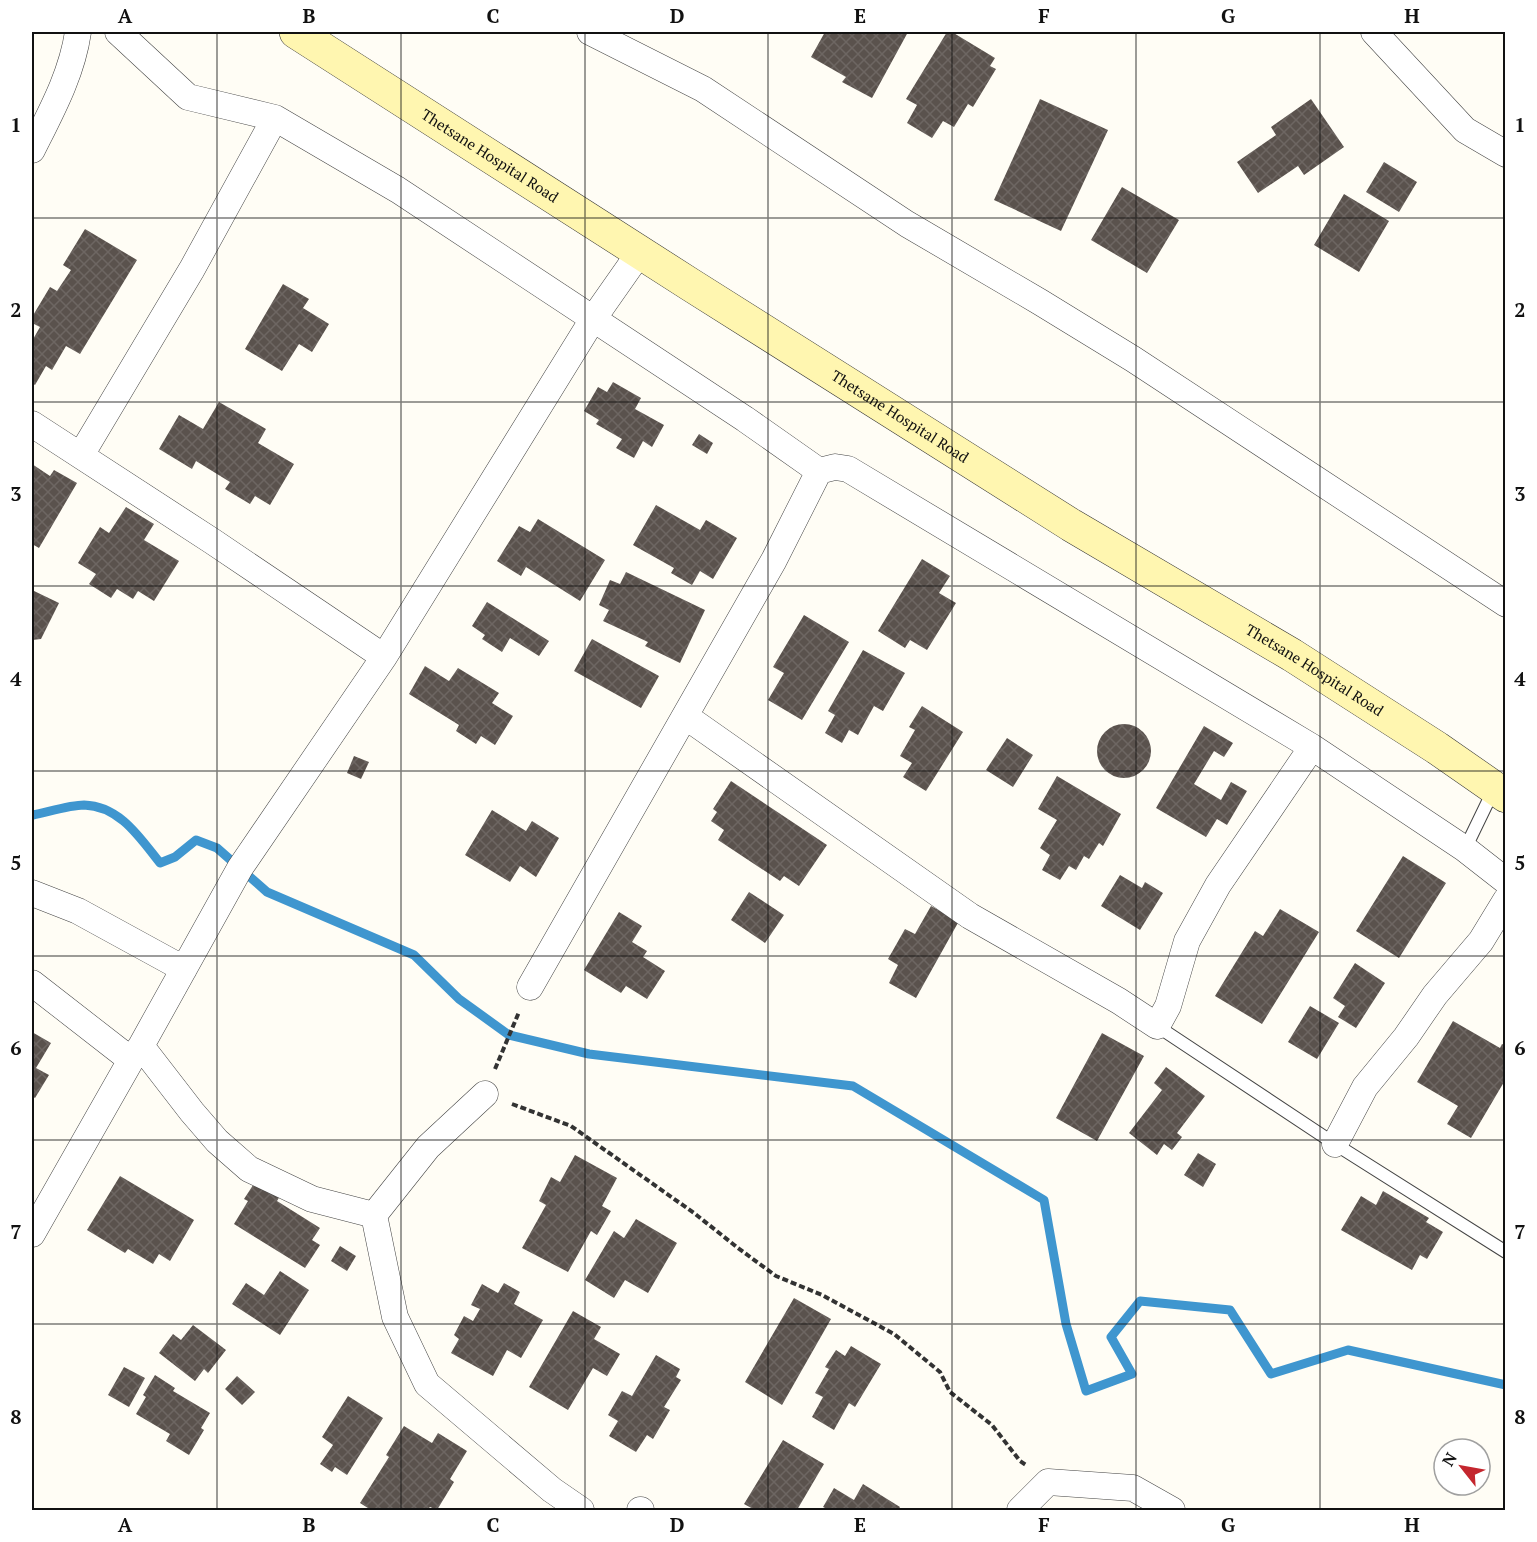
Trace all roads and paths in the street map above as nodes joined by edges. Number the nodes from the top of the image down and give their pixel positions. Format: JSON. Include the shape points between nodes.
{"nodes":[{"id":1,"x":78,"y":32,"type":"edge"},
{"id":2,"x":118,"y":32,"type":"edge"},
{"id":3,"x":296,"y":32,"type":"edge"},
{"id":4,"x":590,"y":32,"type":"edge"},
{"id":5,"x":1374,"y":32,"type":"edge"},
{"id":6,"x":276,"y":118,"type":"junction"},
{"id":7,"x":32,"y":150,"type":"edge"},
{"id":8,"x":1506,"y":154,"type":"edge"},
{"id":9,"x":640,"y":252,"type":"junction"},
{"id":10,"x":594,"y":319,"type":"junction"},
{"id":11,"x":32,"y":424,"type":"edge"},
{"id":12,"x":81,"y":455,"type":"junction"},
{"id":13,"x":819,"y":471,"type":"junction"},
{"id":14,"x":1506,"y":604,"type":"edge"},
{"id":15,"x":384,"y":657,"type":"junction"},
{"id":16,"x":685,"y":716,"type":"junction"},
{"id":17,"x":1312,"y":747,"type":"junction"},
{"id":18,"x":1500,"y":792,"type":"edge"},
{"id":19,"x":1465,"y":849,"type":"junction"},
{"id":20,"x":1506,"y":880,"type":"edge"},
{"id":21,"x":32,"y":893,"type":"edge"},
{"id":22,"x":1506,"y":900,"type":"edge"},
{"id":23,"x":184,"y":969,"type":"junction"},
{"id":24,"x":32,"y":983,"type":"edge"},
{"id":25,"x":530,"y":987,"type":"joint"},
{"id":26,"x":1157,"y":1026,"type":"junction"},
{"id":27,"x":136,"y":1053,"type":"junction"},
{"id":28,"x":485,"y":1094,"type":"junction"},
{"id":29,"x":1335,"y":1144,"type":"junction"},
{"id":30,"x":374,"y":1215,"type":"junction"},
{"id":31,"x":32,"y":1234,"type":"edge"},
{"id":32,"x":1506,"y":1252,"type":"edge"},
{"id":33,"x":1048,"y":1482,"type":"junction"},
{"id":34,"x":581,"y":1510,"type":"edge"},
{"id":35,"x":1020,"y":1510,"type":"edge"},
{"id":36,"x":1172,"y":1510,"type":"edge"}],
"edges":[{"from":1,"to":7,"type":"street","via":[[61,91]]},
{"from":2,"to":6,"type":"street","via":[[188,97]]},
{"from":3,"to":9,"type":"main road","name":"Thetsane Hospital Road"},
{"from":4,"to":14,"type":"street","via":[[703,89],[907,224],[1133,359]]},
{"from":5,"to":8,"type":"street","via":[[1465,130]]},
{"from":6,"to":10,"type":"street","via":[[399,190]]},
{"from":6,"to":12,"type":"street"},
{"from":9,"to":10,"type":"street"},
{"from":9,"to":18,"type":"main road","name":"Thetsane Hospital Road","via":[[1071,525],[1292,655]]},
{"from":10,"to":13,"type":"street"},
{"from":10,"to":15,"type":"street"},
{"from":11,"to":12,"type":"street"},
{"from":12,"to":15,"type":"street"},
{"from":13,"to":16,"type":"street","via":[[774,560]]},
{"from":13,"to":17,"type":"street","via":[[835,466],[848,469]]},
{"from":15,"to":23,"type":"street","via":[[240,868]]},
{"from":16,"to":25,"type":"street"},
{"from":16,"to":26,"type":"street","via":[[970,916]]},
{"from":17,"to":19,"type":"street"},
{"from":17,"to":26,"type":"street","via":[[1236,858],[1187,941],[1168,1006]]},
{"from":18,"to":19,"type":"lane"},
{"from":19,"to":20,"type":"street"},
{"from":21,"to":23,"type":"street","via":[[78,911]]},
{"from":22,"to":29,"type":"street","via":[[1481,941],[1365,1087]]},
{"from":23,"to":27,"type":"street"},
{"from":24,"to":27,"type":"street"},
{"from":25,"to":28,"type":"path"},
{"from":26,"to":29,"type":"lane"},
{"from":27,"to":30,"type":"street","via":[[217,1141],[249,1169],[312,1198]]},
{"from":27,"to":31,"type":"street"},
{"from":28,"to":30,"type":"street","via":[[428,1147]]},
{"from":28,"to":33,"type":"path","via":[[571,1126],[776,1276],[822,1295],[894,1334],[940,1372],[950,1392],[992,1425],[1020,1461]]},
{"from":29,"to":32,"type":"lane"},
{"from":30,"to":34,"type":"street","via":[[395,1317],[427,1384]]},
{"from":33,"to":35,"type":"street"},
{"from":33,"to":36,"type":"street","via":[[1133,1488]]}]}
